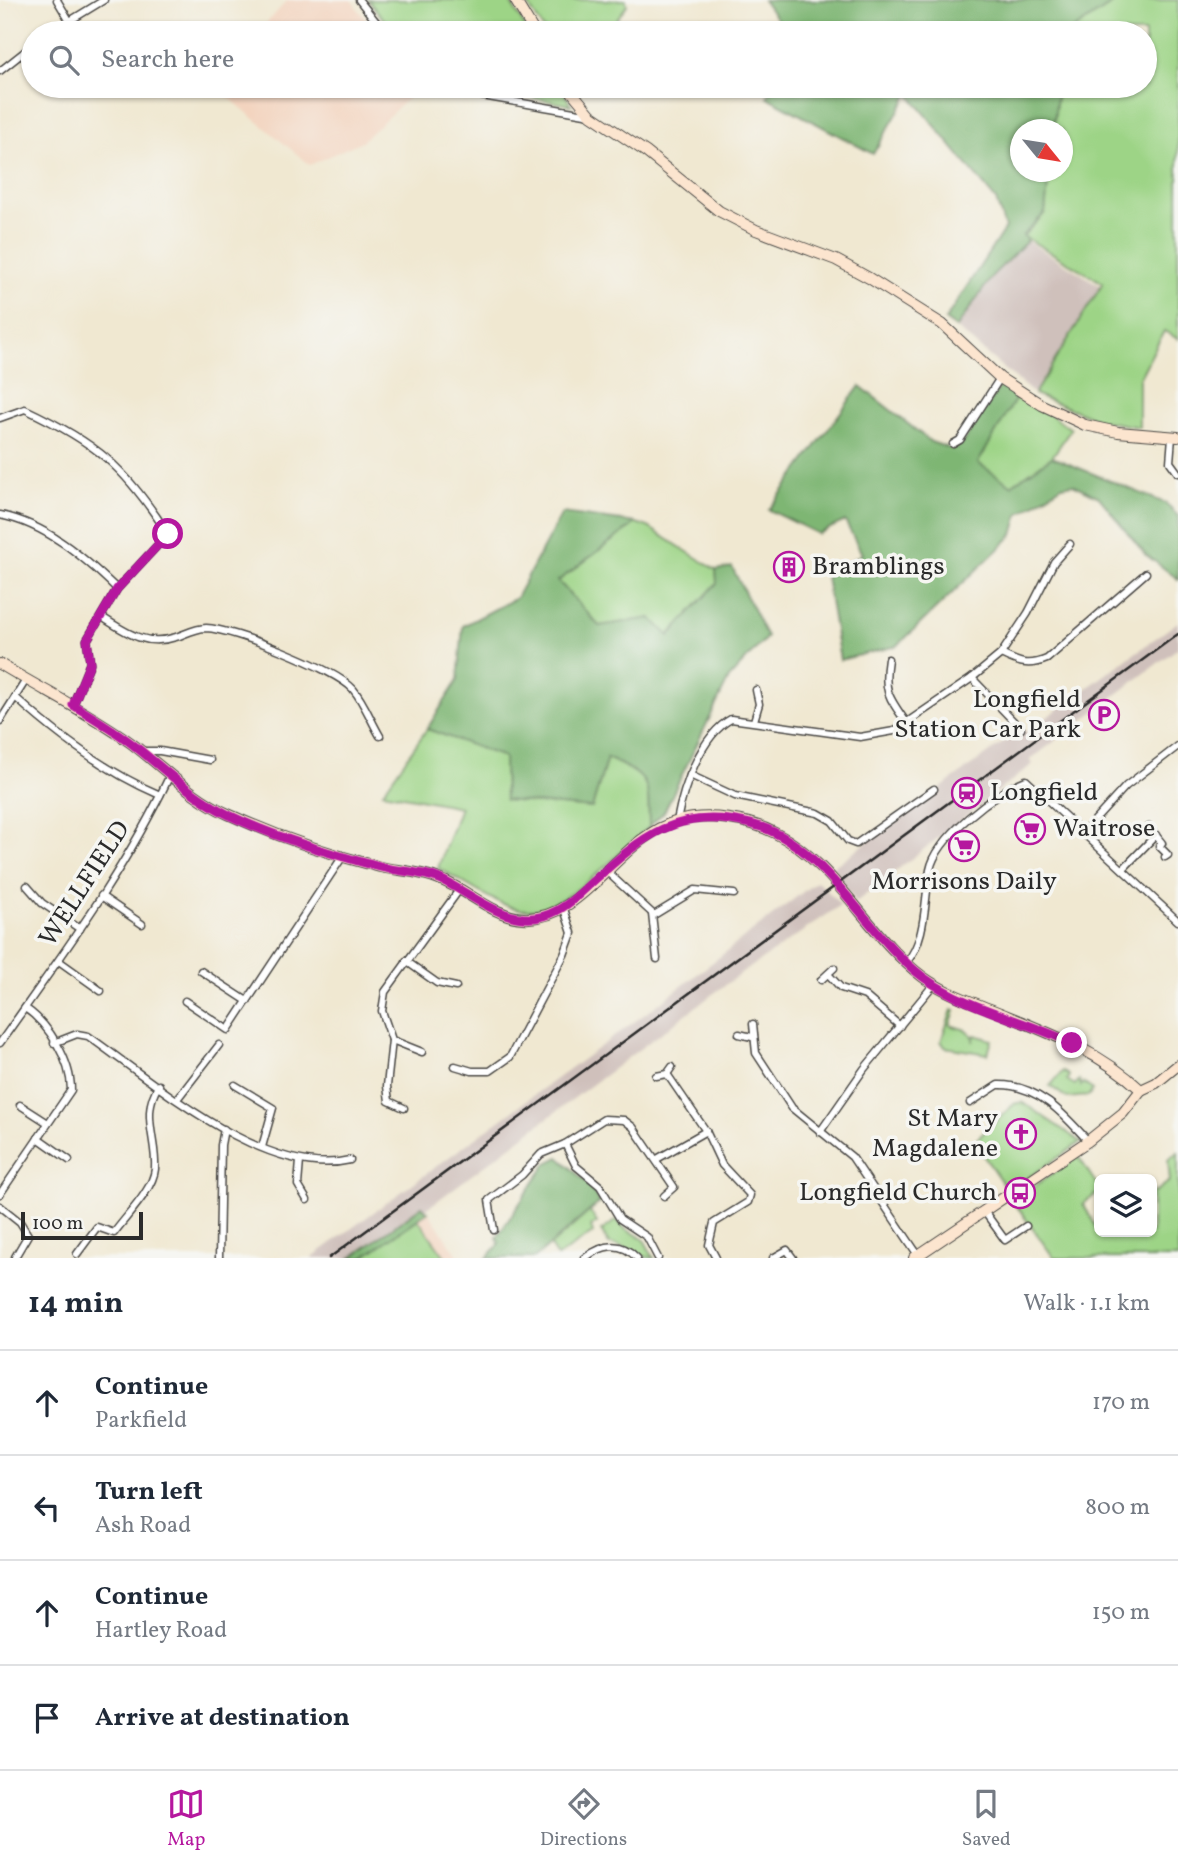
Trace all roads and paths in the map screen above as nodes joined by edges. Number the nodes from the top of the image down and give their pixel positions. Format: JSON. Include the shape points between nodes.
{"nodes":[{"id":1,"x":57,"y":0,"type":"edge"},
{"id":2,"x":104,"y":0,"type":"edge"},
{"id":3,"x":359,"y":0,"type":"edge"},
{"id":4,"x":515,"y":0,"type":"edge"},
{"id":5,"x":69,"y":20,"type":"joint"},
{"id":6,"x":375,"y":21,"type":"edge"},
{"id":7,"x":528,"y":21,"type":"edge"},
{"id":8,"x":21,"y":54,"type":"edge"},
{"id":9,"x":0,"y":71,"type":"edge"},
{"id":10,"x":493,"y":98,"type":"edge"},
{"id":11,"x":577,"y":98,"type":"edge"},
{"id":12,"x":591,"y":115,"type":"junction"},
{"id":13,"x":1000,"y":378,"type":"junction"},
{"id":14,"x":0,"y":418,"type":"edge"},
{"id":15,"x":1175,"y":437,"type":"edge"},
{"id":16,"x":953,"y":444,"type":"dead end"},
{"id":17,"x":1178,"y":473,"type":"edge"},
{"id":18,"x":0,"y":515,"type":"edge"},
{"id":19,"x":1070,"y":544,"type":"dead end"},
{"id":20,"x":1146,"y":573,"type":"dead end"},
{"id":21,"x":117,"y":589,"type":"junction"},
{"id":22,"x":102,"y":617,"type":"junction"},
{"id":23,"x":1001,"y":654,"type":"junction"},
{"id":24,"x":888,"y":659,"type":"dead end"},
{"id":25,"x":0,"y":664,"type":"edge"},
{"id":26,"x":972,"y":678,"type":"junction"},
{"id":27,"x":26,"y":680,"type":"junction"},
{"id":28,"x":756,"y":690,"type":"dead end"},
{"id":29,"x":15,"y":697,"type":"junction"},
{"id":30,"x":73,"y":705,"type":"junction"},
{"id":31,"x":0,"y":720,"type":"edge"},
{"id":32,"x":754,"y":721,"type":"junction"},
{"id":33,"x":906,"y":722,"type":"junction"},
{"id":34,"x":1021,"y":729,"type":"dead end"},
{"id":35,"x":380,"y":736,"type":"dead end"},
{"id":36,"x":1178,"y":746,"type":"edge"},
{"id":37,"x":141,"y":751,"type":"junction"},
{"id":38,"x":210,"y":761,"type":"dead end"},
{"id":39,"x":170,"y":775,"type":"junction"},
{"id":40,"x":690,"y":775,"type":"junction"},
{"id":41,"x":934,"y":789,"type":"dead end"},
{"id":42,"x":160,"y":795,"type":"junction"},
{"id":43,"x":677,"y":821,"type":"junction"},
{"id":44,"x":1149,"y":827,"type":"dead end"},
{"id":45,"x":1084,"y":832,"type":"junction"},
{"id":46,"x":1156,"y":835,"type":"junction"},
{"id":47,"x":343,"y":856,"type":"junction"},
{"id":48,"x":1166,"y":857,"type":"dead end"},
{"id":49,"x":1123,"y":869,"type":"junction"},
{"id":50,"x":605,"y":870,"type":"junction"},
{"id":51,"x":27,"y":886,"type":"dead end"},
{"id":52,"x":459,"y":890,"type":"junction"},
{"id":53,"x":725,"y":892,"type":"junction"},
{"id":54,"x":734,"y":894,"type":"dead end"},
{"id":55,"x":101,"y":897,"type":"junction"},
{"id":56,"x":723,"y":903,"type":"dead end"},
{"id":57,"x":564,"y":909,"type":"junction"},
{"id":58,"x":652,"y":915,"type":"junction"},
{"id":59,"x":1178,"y":920,"type":"edge"},
{"id":60,"x":142,"y":924,"type":"dead end"},
{"id":61,"x":80,"y":929,"type":"junction"},
{"id":62,"x":657,"y":959,"type":"dead end"},
{"id":63,"x":59,"y":961,"type":"junction"},
{"id":64,"x":406,"y":961,"type":"junction"},
{"id":65,"x":906,"y":963,"type":"junction"},
{"id":66,"x":834,"y":968,"type":"dead end"},
{"id":67,"x":201,"y":971,"type":"dead end"},
{"id":68,"x":828,"y":974,"type":"junction"},
{"id":69,"x":821,"y":980,"type":"dead end"},
{"id":70,"x":934,"y":984,"type":"junction"},
{"id":71,"x":456,"y":986,"type":"dead end"},
{"id":72,"x":101,"y":991,"type":"dead end"},
{"id":73,"x":185,"y":1001,"type":"dead end"},
{"id":74,"x":247,"y":1001,"type":"junction"},
{"id":75,"x":25,"y":1008,"type":"junction"},
{"id":76,"x":753,"y":1024,"type":"dead end"},
{"id":77,"x":900,"y":1026,"type":"junction"},
{"id":78,"x":739,"y":1034,"type":"dead end"},
{"id":79,"x":752,"y":1037,"type":"junction"},
{"id":80,"x":392,"y":1040,"type":"junction"},
{"id":81,"x":0,"y":1043,"type":"edge"},
{"id":82,"x":54,"y":1044,"type":"junction"},
{"id":83,"x":219,"y":1045,"type":"dead end"},
{"id":84,"x":422,"y":1052,"type":"dead end"},
{"id":85,"x":1178,"y":1065,"type":"edge"},
{"id":86,"x":455,"y":1066,"type":"dead end"},
{"id":87,"x":672,"y":1067,"type":"dead end"},
{"id":88,"x":667,"y":1074,"type":"junction"},
{"id":89,"x":656,"y":1076,"type":"dead end"},
{"id":90,"x":159,"y":1085,"type":"junction"},
{"id":91,"x":235,"y":1086,"type":"dead end"},
{"id":92,"x":1141,"y":1090,"type":"junction"},
{"id":93,"x":178,"y":1098,"type":"junction"},
{"id":94,"x":970,"y":1103,"type":"dead end"},
{"id":95,"x":20,"y":1105,"type":"dead end"},
{"id":96,"x":404,"y":1108,"type":"dead end"},
{"id":97,"x":48,"y":1124,"type":"junction"},
{"id":98,"x":224,"y":1129,"type":"junction"},
{"id":99,"x":706,"y":1131,"type":"junction"},
{"id":100,"x":820,"y":1132,"type":"junction"},
{"id":101,"x":38,"y":1138,"type":"junction"},
{"id":102,"x":1088,"y":1140,"type":"junction"},
{"id":103,"x":565,"y":1144,"type":"junction"},
{"id":104,"x":262,"y":1147,"type":"junction"},
{"id":105,"x":657,"y":1159,"type":"junction"},
{"id":106,"x":69,"y":1160,"type":"dead end"},
{"id":107,"x":350,"y":1160,"type":"dead end"},
{"id":108,"x":300,"y":1161,"type":"junction"},
{"id":109,"x":0,"y":1194,"type":"edge"},
{"id":110,"x":664,"y":1196,"type":"dead end"},
{"id":111,"x":307,"y":1200,"type":"dead end"},
{"id":112,"x":0,"y":1206,"type":"edge"},
{"id":113,"x":984,"y":1211,"type":"junction"},
{"id":114,"x":1026,"y":1226,"type":"dead end"},
{"id":115,"x":494,"y":1230,"type":"dead end"},
{"id":116,"x":78,"y":1254,"type":"dead end"},
{"id":117,"x":15,"y":1256,"type":"edge"},
{"id":118,"x":916,"y":1256,"type":"edge"},
{"id":119,"x":219,"y":1258,"type":"edge"},
{"id":120,"x":585,"y":1258,"type":"edge"},
{"id":121,"x":637,"y":1258,"type":"edge"},
{"id":122,"x":658,"y":1258,"type":"edge"},
{"id":123,"x":716,"y":1258,"type":"edge"},
{"id":124,"x":773,"y":1258,"type":"edge"},
{"id":125,"x":793,"y":1258,"type":"edge"}],
"edges":[{"from":1,"to":5,"type":"street"},
{"from":2,"to":5,"type":"street"},
{"from":3,"to":6,"type":"street"},
{"from":4,"to":7,"type":"street"},
{"from":8,"to":9,"type":"street"},
{"from":10,"to":12,"type":"street"},
{"from":11,"to":12,"type":"street"},
{"from":12,"to":13,"type":"street","via":[[719,211],[836,260],[931,317]]},
{"from":13,"to":15,"type":"street","via":[[1085,425]]},
{"from":13,"to":16,"type":"street"},
{"from":14,"to":21,"type":"street","via":[[25,409],[99,449],[146,500],[168,534]]},
{"from":15,"to":17,"type":"street","via":[[1170,462]]},
{"from":18,"to":21,"type":"street","via":[[64,544]]},
{"from":19,"to":23,"type":"street","via":[[1054,562]]},
{"from":20,"to":23,"type":"street","via":[[1047,659],[1032,665]]},
{"from":21,"to":22,"type":"street"},
{"from":22,"to":30,"type":"street","via":[[87,640],[90,663]]},
{"from":22,"to":35,"type":"street","via":[[138,640],[166,640],[203,628],[228,630],[259,642],[352,688]]},
{"from":23,"to":26,"type":"street"},
{"from":24,"to":33,"type":"street","via":[[888,696]]},
{"from":25,"to":27,"type":"street"},
{"from":26,"to":33,"type":"street"},
{"from":26,"to":34,"type":"street"},
{"from":27,"to":29,"type":"street"},
{"from":27,"to":30,"type":"street"},
{"from":28,"to":32,"type":"street","via":[[759,704]]},
{"from":29,"to":31,"type":"street"},
{"from":29,"to":42,"type":"street","via":[[106,768]]},
{"from":30,"to":37,"type":"street"},
{"from":32,"to":33,"type":"street","via":[[860,737],[894,731]]},
{"from":32,"to":40,"type":"street","via":[[731,719],[717,726]]},
{"from":36,"to":45,"type":"street","via":[[1126,786]]},
{"from":37,"to":38,"type":"street"},
{"from":37,"to":39,"type":"street"},
{"from":39,"to":42,"type":"street","name":"WELLFIELD"},
{"from":39,"to":47,"type":"street","via":[[226,813]]},
{"from":40,"to":41,"type":"street","via":[[735,796],[815,811],[855,844]]},
{"from":40,"to":43,"type":"street"},
{"from":42,"to":55,"type":"street","name":"WELLFIELD"},
{"from":43,"to":50,"type":"street","via":[[656,830]]},
{"from":43,"to":65,"type":"street","via":[[727,819],[757,825],[785,838],[820,867]]},
{"from":44,"to":46,"type":"street"},
{"from":45,"to":49,"type":"street"},
{"from":45,"to":65,"type":"street","via":[[1028,780],[973,815],[934,855],[918,938]]},
{"from":46,"to":48,"type":"street"},
{"from":46,"to":49,"type":"street"},
{"from":47,"to":52,"type":"street","via":[[441,879]]},
{"from":47,"to":74,"type":"street"},
{"from":49,"to":59,"type":"street"},
{"from":50,"to":57,"type":"street"},
{"from":50,"to":58,"type":"street"},
{"from":51,"to":61,"type":"street","via":[[42,903]]},
{"from":52,"to":57,"type":"street","via":[[520,918]]},
{"from":52,"to":64,"type":"street"},
{"from":53,"to":54,"type":"street"},
{"from":53,"to":56,"type":"street"},
{"from":53,"to":58,"type":"street","via":[[692,891]]},
{"from":55,"to":60,"type":"street"},
{"from":55,"to":61,"type":"street","name":"WELLFIELD"},
{"from":57,"to":86,"type":"street","via":[[572,933],[564,955],[510,1057],[490,1071]]},
{"from":58,"to":62,"type":"street"},
{"from":61,"to":63,"type":"street","name":"WELLFIELD"},
{"from":63,"to":72,"type":"street"},
{"from":63,"to":75,"type":"street","name":"WELLFIELD"},
{"from":64,"to":71,"type":"street","via":[[437,982]]},
{"from":64,"to":80,"type":"street","via":[[385,992],[382,1011]]},
{"from":65,"to":70,"type":"street"},
{"from":66,"to":68,"type":"street"},
{"from":67,"to":74,"type":"street"},
{"from":68,"to":69,"type":"street"},
{"from":68,"to":77,"type":"street","via":[[841,988],[865,996]]},
{"from":70,"to":77,"type":"street"},
{"from":70,"to":92,"type":"street","via":[[1079,1047]]},
{"from":73,"to":74,"type":"street","via":[[228,1030]]},
{"from":75,"to":81,"type":"street","name":"WELLFIELD"},
{"from":75,"to":82,"type":"street","via":[[47,1027]]},
{"from":76,"to":79,"type":"street"},
{"from":77,"to":100,"type":"street"},
{"from":78,"to":79,"type":"street"},
{"from":79,"to":100,"type":"street","via":[[756,1053],[792,1108]]},
{"from":80,"to":84,"type":"street"},
{"from":80,"to":96,"type":"street","via":[[389,1101]]},
{"from":82,"to":90,"type":"street","via":[[77,1034],[88,1036]]},
{"from":82,"to":97,"type":"street","via":[[71,1078],[71,1090]]},
{"from":83,"to":93,"type":"street"},
{"from":85,"to":92,"type":"street"},
{"from":87,"to":88,"type":"street"},
{"from":88,"to":89,"type":"street"},
{"from":88,"to":99,"type":"street"},
{"from":90,"to":93,"type":"street"},
{"from":90,"to":116,"type":"street","via":[[149,1100],[155,1171],[149,1184],[114,1233],[97,1227]]},
{"from":91,"to":104,"type":"street","via":[[272,1108]]},
{"from":92,"to":102,"type":"street","via":[[1123,1113]]},
{"from":93,"to":98,"type":"street"},
{"from":94,"to":102,"type":"street","via":[[998,1085],[1025,1090],[1062,1111]]},
{"from":95,"to":97,"type":"street"},
{"from":97,"to":101,"type":"street"},
{"from":98,"to":104,"type":"street"},
{"from":98,"to":119,"type":"street"},
{"from":99,"to":105,"type":"street"},
{"from":99,"to":123,"type":"street","via":[[722,1165],[750,1195],[748,1202],[714,1223],[709,1245]]},
{"from":100,"to":118,"type":"street","via":[[853,1158]]},
{"from":101,"to":106,"type":"street"},
{"from":101,"to":109,"type":"street"},
{"from":102,"to":113,"type":"street"},
{"from":103,"to":105,"type":"street","via":[[613,1118],[633,1127]]},
{"from":103,"to":115,"type":"street","via":[[541,1154],[489,1200]]},
{"from":103,"to":122,"type":"street","via":[[576,1166],[600,1186],[620,1219],[647,1237]]},
{"from":104,"to":108,"type":"street"},
{"from":105,"to":110,"type":"street","via":[[674,1187]]},
{"from":107,"to":108,"type":"street","via":[[326,1164]]},
{"from":108,"to":111,"type":"street","via":[[298,1185]]},
{"from":112,"to":117,"type":"street","via":[[20,1222],[28,1236]]},
{"from":113,"to":114,"type":"street","via":[[1005,1240]]},
{"from":113,"to":118,"type":"street"},
{"from":120,"to":121,"type":"street","via":[[597,1249],[615,1246]]},
{"from":124,"to":125,"type":"street","via":[[788,1250]]}]}
